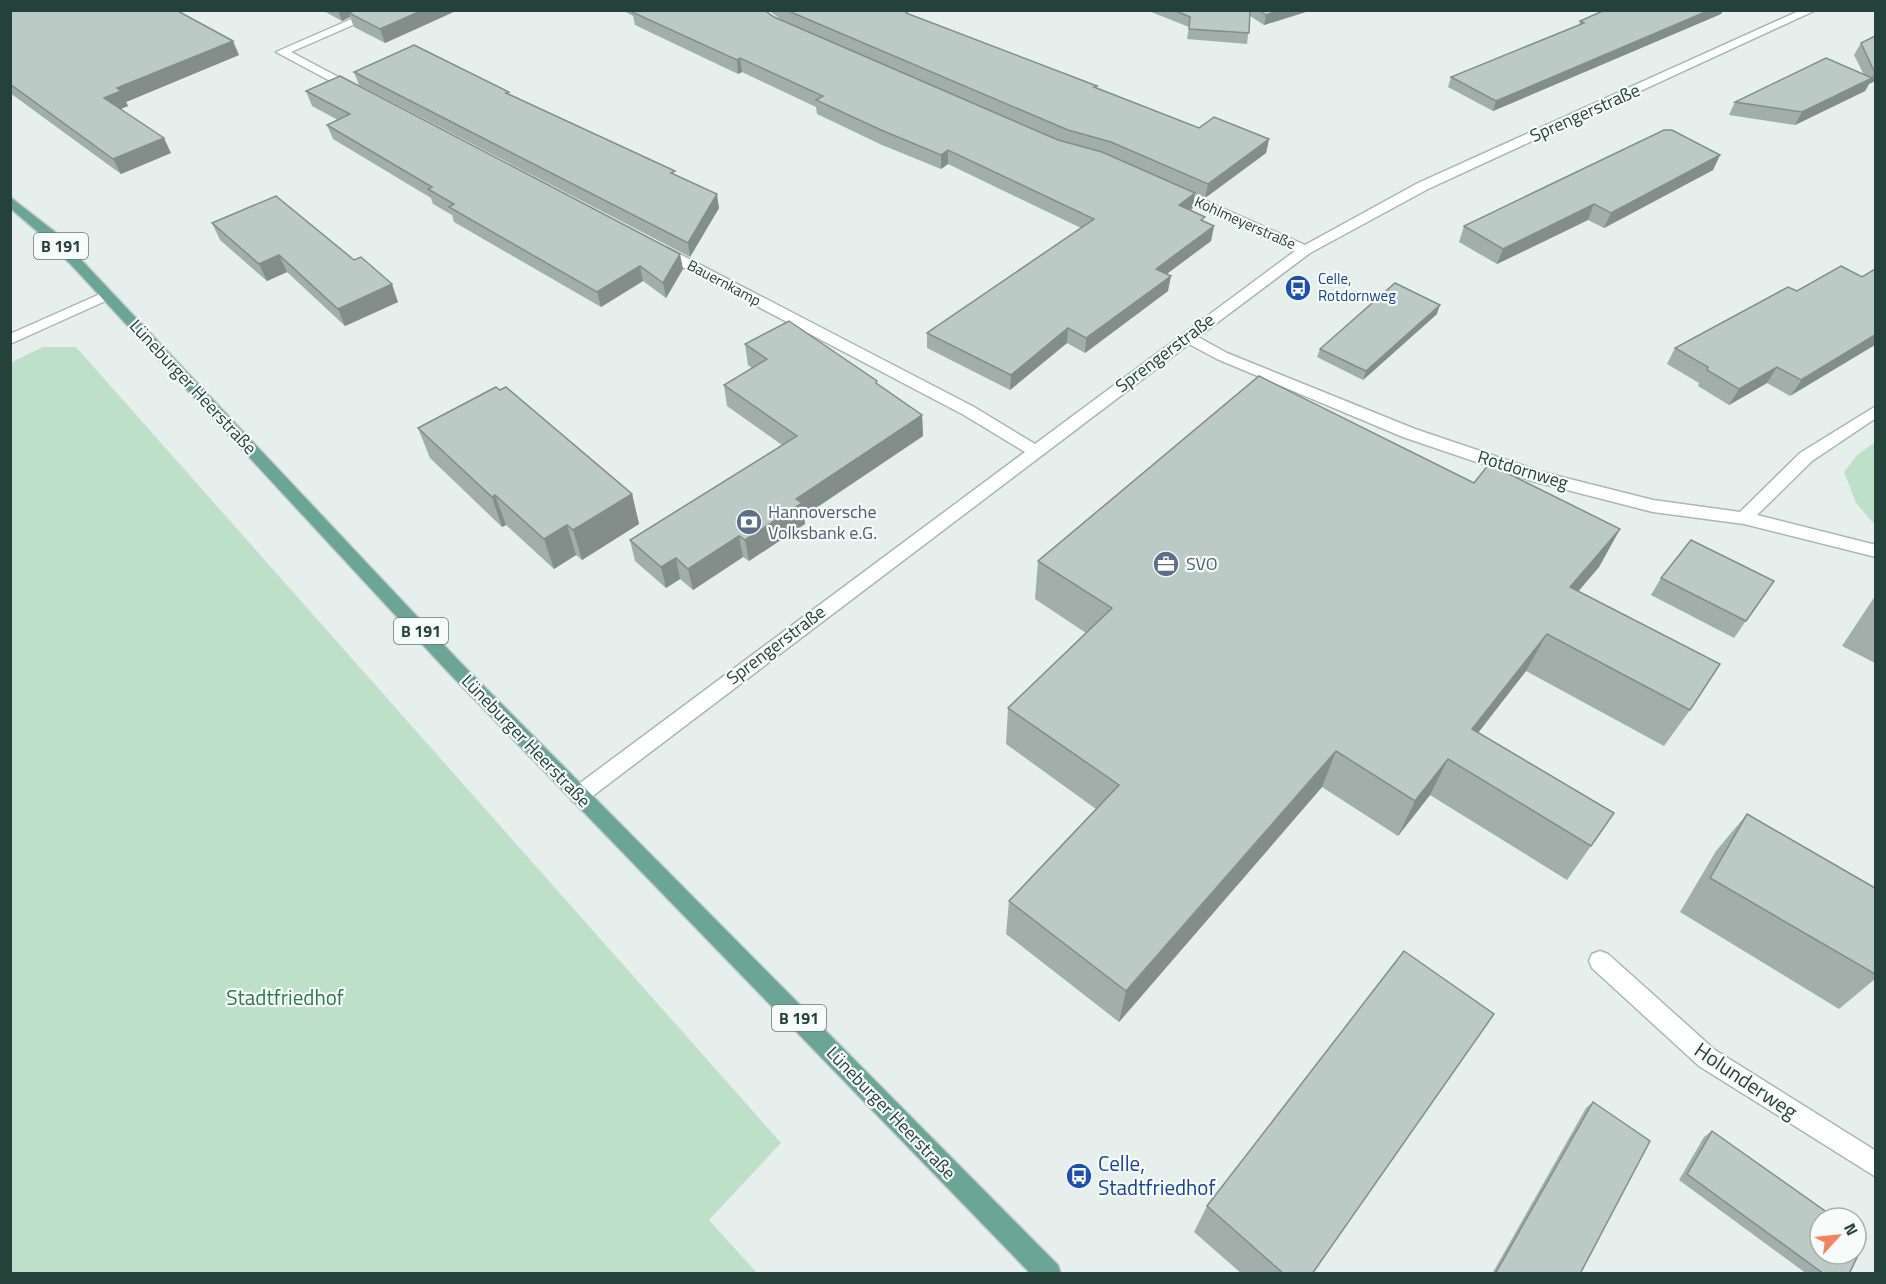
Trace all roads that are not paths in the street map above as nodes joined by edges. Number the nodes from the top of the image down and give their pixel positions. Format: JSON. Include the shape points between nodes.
{"nodes":[{"id":1,"x":382,"y":10,"type":"edge"},
{"id":2,"x":1810,"y":10,"type":"edge"},
{"id":3,"x":363,"y":94,"type":"edge"},
{"id":4,"x":1158,"y":185,"type":"edge"},
{"id":5,"x":10,"y":201,"type":"edge"},
{"id":6,"x":645,"y":242,"type":"edge"},
{"id":7,"x":1305,"y":250,"type":"junction"},
{"id":8,"x":107,"y":295,"type":"junction"},
{"id":9,"x":1186,"y":337,"type":"junction"},
{"id":10,"x":10,"y":340,"type":"edge"},
{"id":11,"x":1875,"y":411,"type":"edge"},
{"id":12,"x":1035,"y":451,"type":"junction"},
{"id":13,"x":1744,"y":518,"type":"junction"},
{"id":14,"x":1875,"y":551,"type":"edge"},
{"id":15,"x":579,"y":795,"type":"junction"},
{"id":16,"x":1600,"y":961,"type":"dead end"},
{"id":17,"x":1875,"y":1165,"type":"edge"},
{"id":18,"x":1048,"y":1274,"type":"edge"}],
"edges":[{"from":1,"to":3,"type":"street","via":[[282,52]]},
{"from":2,"to":7,"type":"street","name":"Sprengerstraße","via":[[1424,186]]},
{"from":4,"to":7,"type":"street","name":"Kohlmeyerstraße"},
{"from":5,"to":8,"type":"main road","name":"Lüneburger Heerstraße","number":"B 191","via":[[50,235]]},
{"from":6,"to":12,"type":"street","name":"Bauernkamp","via":[[969,411]]},
{"from":7,"to":9,"type":"street","name":"Sprengerstraße"},
{"from":8,"to":10,"type":"street"},
{"from":8,"to":15,"type":"main road","name":"Lüneburger Heerstraße","number":"B 191","via":[[453,666]]},
{"from":9,"to":12,"type":"street","name":"Sprengerstraße"},
{"from":9,"to":13,"type":"street","name":"Rotdornweg","via":[[1222,356],[1409,433],[1538,477],[1653,507]]},
{"from":11,"to":13,"type":"street","via":[[1806,457]]},
{"from":12,"to":15,"type":"street","name":"Sprengerstraße"},
{"from":13,"to":14,"type":"street","name":"Rotdornweg"},
{"from":15,"to":18,"type":"main road","name":"Lüneburger Heerstraße","number":"B 191"},
{"from":16,"to":17,"type":"street","name":"Holunderweg","via":[[1707,1058]]}]}
